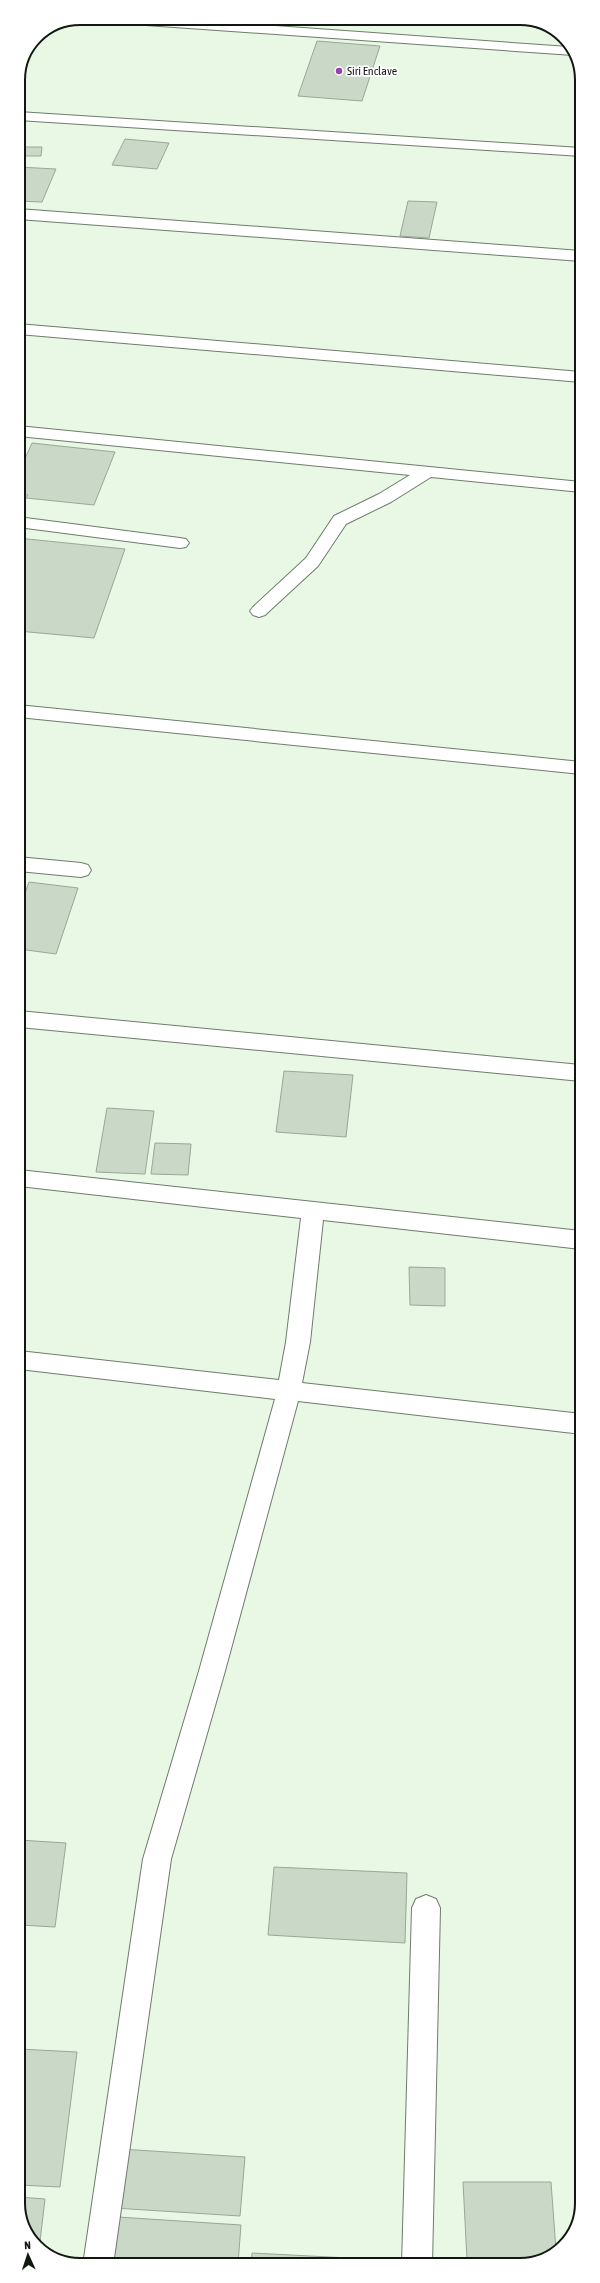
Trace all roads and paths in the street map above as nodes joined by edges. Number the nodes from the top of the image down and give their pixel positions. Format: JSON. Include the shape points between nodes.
{"nodes":[{"id":1,"x":196,"y":25,"type":"edge"},
{"id":2,"x":320,"y":25,"type":"edge"},
{"id":3,"x":315,"y":34,"type":"junction"},
{"id":4,"x":567,"y":51,"type":"edge"},
{"id":5,"x":25,"y":116,"type":"edge"},
{"id":6,"x":575,"y":152,"type":"edge"},
{"id":7,"x":25,"y":215,"type":"edge"},
{"id":8,"x":575,"y":256,"type":"edge"},
{"id":9,"x":25,"y":330,"type":"edge"},
{"id":10,"x":575,"y":377,"type":"edge"},
{"id":11,"x":25,"y":432,"type":"edge"},
{"id":12,"x":427,"y":472,"type":"junction"},
{"id":13,"x":575,"y":486,"type":"edge"},
{"id":14,"x":25,"y":523,"type":"edge"},
{"id":15,"x":180,"y":543,"type":"dead end"},
{"id":16,"x":259,"y":611,"type":"dead end"},
{"id":17,"x":25,"y":712,"type":"edge"},
{"id":18,"x":575,"y":767,"type":"edge"},
{"id":19,"x":25,"y":865,"type":"edge"},
{"id":20,"x":81,"y":870,"type":"dead end"},
{"id":21,"x":25,"y":1020,"type":"edge"},
{"id":22,"x":575,"y":1072,"type":"edge"},
{"id":23,"x":25,"y":1179,"type":"edge"},
{"id":24,"x":313,"y":1211,"type":"junction"},
{"id":25,"x":575,"y":1239,"type":"edge"},
{"id":26,"x":25,"y":1361,"type":"edge"},
{"id":27,"x":289,"y":1391,"type":"junction"},
{"id":28,"x":575,"y":1423,"type":"edge"},
{"id":29,"x":426,"y":1908,"type":"dead end"},
{"id":30,"x":99,"y":2258,"type":"edge"},
{"id":31,"x":417,"y":2258,"type":"edge"}],
"edges":[{"from":1,"to":3,"type":"street"},
{"from":2,"to":3,"type":"street"},
{"from":3,"to":4,"type":"street"},
{"from":5,"to":6,"type":"street"},
{"from":7,"to":8,"type":"street"},
{"from":9,"to":10,"type":"street"},
{"from":11,"to":12,"type":"street"},
{"from":12,"to":13,"type":"street"},
{"from":12,"to":16,"type":"street","via":[[340,520],[312,562]]},
{"from":14,"to":15,"type":"street"},
{"from":17,"to":18,"type":"street"},
{"from":19,"to":20,"type":"street"},
{"from":21,"to":22,"type":"street"},
{"from":23,"to":24,"type":"street"},
{"from":24,"to":25,"type":"street"},
{"from":24,"to":27,"type":"street","via":[[298,1342]]},
{"from":26,"to":27,"type":"street"},
{"from":27,"to":28,"type":"street"},
{"from":27,"to":30,"type":"street","via":[[157,1859]]},
{"from":29,"to":31,"type":"street"}]}
